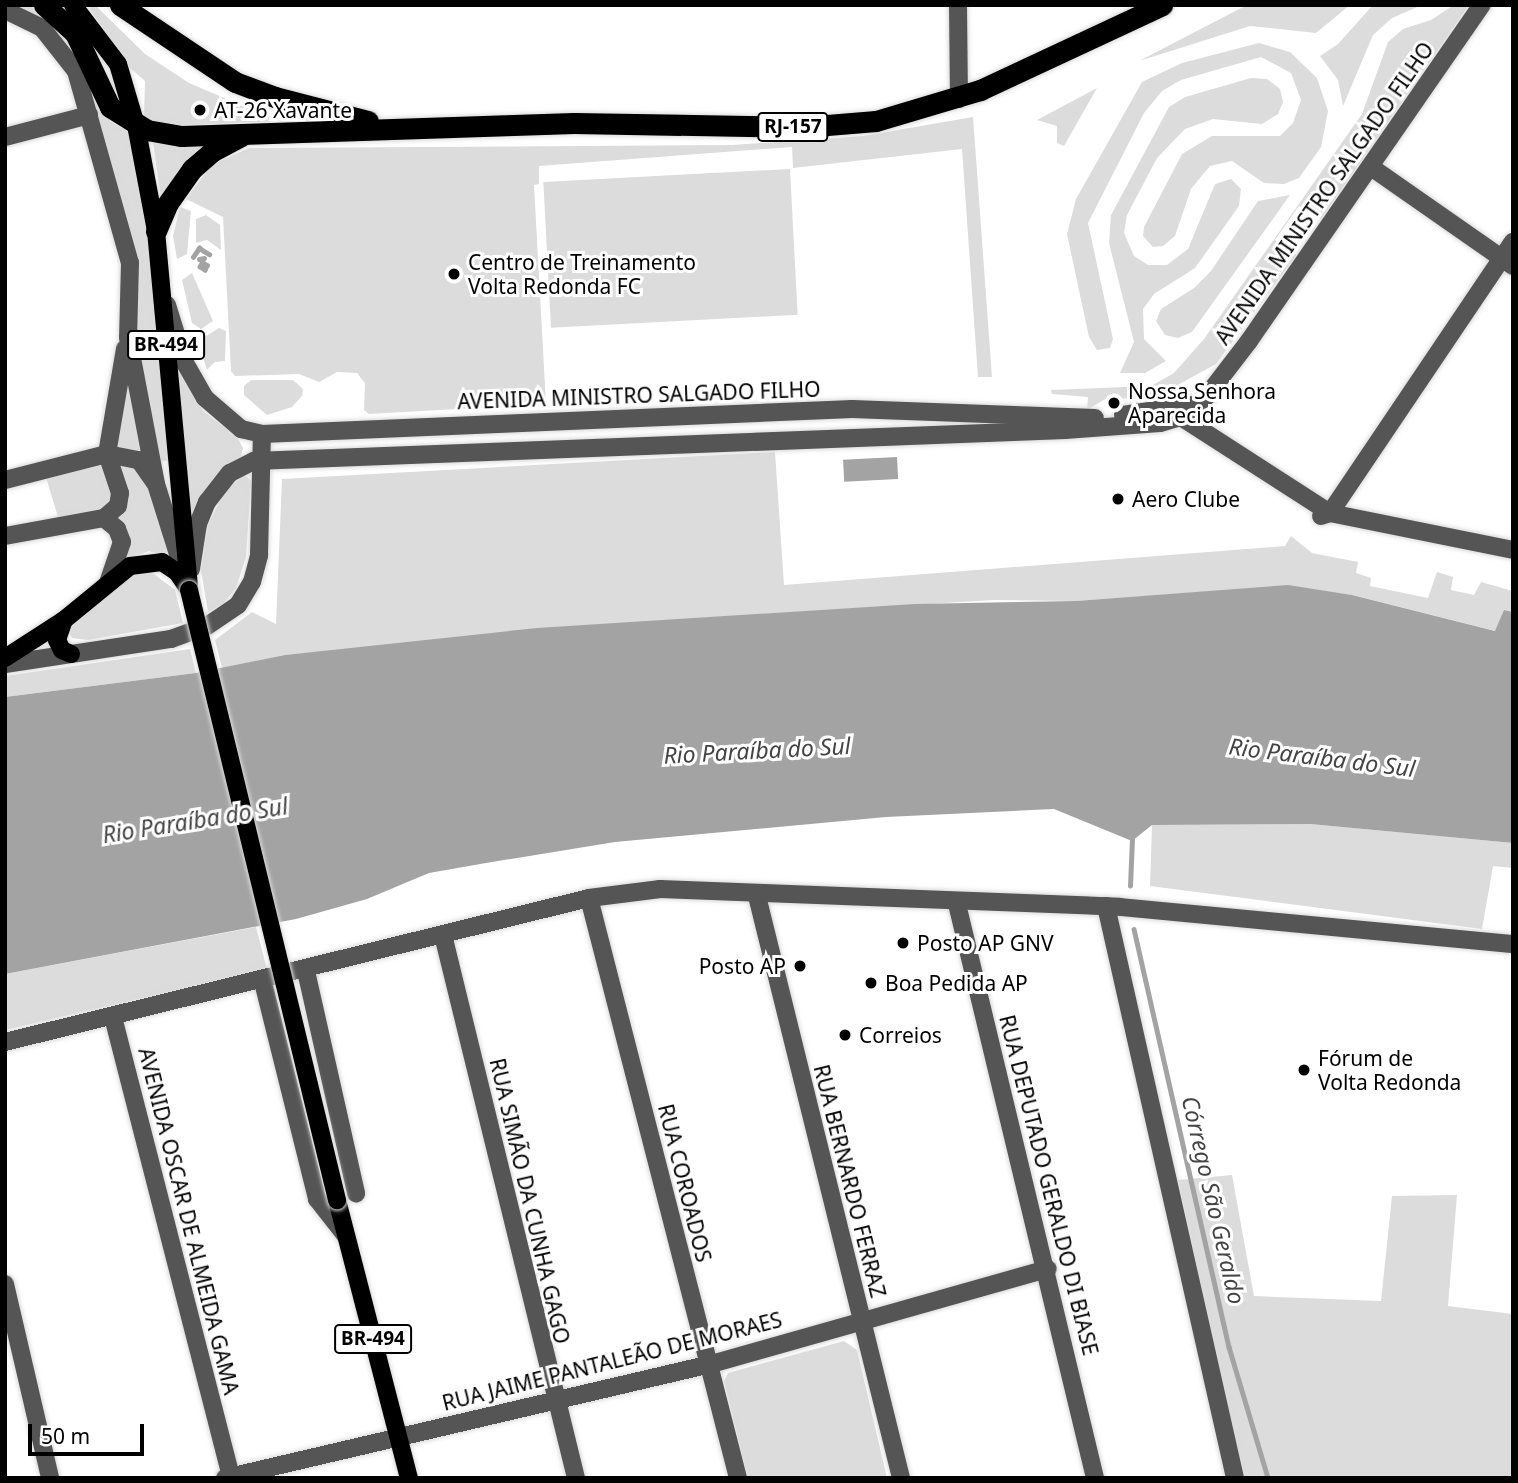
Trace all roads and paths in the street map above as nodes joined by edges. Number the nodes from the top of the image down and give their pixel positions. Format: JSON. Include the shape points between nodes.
{"nodes":[{"id":1,"x":44,"y":5,"type":"edge"},
{"id":2,"x":73,"y":5,"type":"edge"},
{"id":3,"x":120,"y":5,"type":"edge"},
{"id":4,"x":958,"y":5,"type":"edge"},
{"id":5,"x":1162,"y":5,"type":"edge"},
{"id":6,"x":1482,"y":5,"type":"edge"},
{"id":7,"x":5,"y":10,"type":"edge"},
{"id":8,"x":959,"y":99,"type":"junction"},
{"id":9,"x":89,"y":115,"type":"junction"},
{"id":10,"x":136,"y":125,"type":"junction"},
{"id":11,"x":400,"y":128,"type":"junction"},
{"id":12,"x":249,"y":133,"type":"junction"},
{"id":13,"x":5,"y":137,"type":"edge"},
{"id":14,"x":1371,"y":167,"type":"junction"},
{"id":15,"x":156,"y":230,"type":"junction"},
{"id":16,"x":1513,"y":242,"type":"edge"},
{"id":17,"x":1507,"y":262,"type":"edge"},
{"id":18,"x":163,"y":293,"type":"junction"},
{"id":19,"x":128,"y":337,"type":"junction"},
{"id":20,"x":1199,"y":403,"type":"junction"},
{"id":21,"x":1181,"y":417,"type":"junction"},
{"id":22,"x":262,"y":434,"type":"junction"},
{"id":23,"x":1214,"y":436,"type":"junction"},
{"id":24,"x":107,"y":454,"type":"junction"},
{"id":25,"x":262,"y":460,"type":"junction"},
{"id":26,"x":5,"y":480,"type":"edge"},
{"id":27,"x":156,"y":484,"type":"junction"},
{"id":28,"x":1322,"y":516,"type":"junction"},
{"id":29,"x":104,"y":518,"type":"junction"},
{"id":30,"x":5,"y":536,"type":"edge"},
{"id":31,"x":1512,"y":549,"type":"edge"},
{"id":32,"x":108,"y":583,"type":"junction"},
{"id":33,"x":189,"y":590,"type":"junction"},
{"id":34,"x":64,"y":620,"type":"junction"},
{"id":35,"x":71,"y":654,"type":"junction"},
{"id":36,"x":5,"y":658,"type":"edge"},
{"id":37,"x":5,"y":664,"type":"edge"},
{"id":38,"x":757,"y":896,"type":"junction"},
{"id":39,"x":589,"y":898,"type":"junction"},
{"id":40,"x":957,"y":904,"type":"junction"},
{"id":41,"x":1113,"y":907,"type":"junction"},
{"id":42,"x":443,"y":935,"type":"junction"},
{"id":43,"x":1513,"y":944,"type":"edge"},
{"id":44,"x":306,"y":971,"type":"junction"},
{"id":45,"x":263,"y":982,"type":"junction"},
{"id":46,"x":113,"y":1017,"type":"junction"},
{"id":47,"x":5,"y":1042,"type":"edge"},
{"id":48,"x":356,"y":1193,"type":"dead end"},
{"id":49,"x":346,"y":1236,"type":"junction"},
{"id":50,"x":1048,"y":1269,"type":"junction"},
{"id":51,"x":5,"y":1284,"type":"edge"},
{"id":52,"x":861,"y":1320,"type":"junction"},
{"id":53,"x":708,"y":1365,"type":"junction"},
{"id":54,"x":554,"y":1399,"type":"junction"},
{"id":55,"x":399,"y":1436,"type":"junction"},
{"id":56,"x":229,"y":1477,"type":"edge"},
{"id":57,"x":50,"y":1478,"type":"edge"},
{"id":58,"x":410,"y":1478,"type":"edge"},
{"id":59,"x":576,"y":1478,"type":"edge"},
{"id":60,"x":738,"y":1478,"type":"edge"},
{"id":61,"x":901,"y":1478,"type":"edge"},
{"id":62,"x":1095,"y":1478,"type":"edge"},
{"id":63,"x":1235,"y":1478,"type":"edge"}],
"edges":[{"from":1,"to":10,"type":"highway","via":[[75,33],[110,107]]},
{"from":2,"to":10,"type":"main road","number":"BR-494","via":[[118,64]]},
{"from":3,"to":11,"type":"highway","number":"RJ-157","via":[[235,82],[319,110]]},
{"from":4,"to":8,"type":"street"},
{"from":5,"to":8,"type":"highway","number":"RJ-157"},
{"from":6,"to":14,"type":"street","name":"AVENIDA MINISTRO SALGADO FILHO"},
{"from":7,"to":9,"type":"street","via":[[25,16],[71,60]]},
{"from":8,"to":11,"type":"highway","number":"RJ-157","via":[[901,116],[843,125],[574,123]]},
{"from":9,"to":13,"type":"street"},
{"from":9,"to":19,"type":"street","via":[[130,263]]},
{"from":10,"to":12,"type":"highway","via":[[167,136]]},
{"from":10,"to":15,"type":"main road","number":"BR-494"},
{"from":11,"to":12,"type":"highway"},
{"from":12,"to":15,"type":"highway","via":[[213,150],[192,169]]},
{"from":14,"to":17,"type":"street"},
{"from":14,"to":20,"type":"street","name":"AVENIDA MINISTRO SALGADO FILHO","via":[[1249,341]]},
{"from":15,"to":18,"type":"main road","number":"BR-494"},
{"from":16,"to":17,"type":"street"},
{"from":17,"to":28,"type":"street"},
{"from":18,"to":22,"type":"street","name":"AVENIDA MINISTRO SALGADO FILHO","via":[[196,386],[229,421]]},
{"from":18,"to":33,"type":"main road","number":"BR-494"},
{"from":19,"to":24,"type":"street"},
{"from":19,"to":27,"type":"street"},
{"from":20,"to":21,"type":"street","name":"AVENIDA MINISTRO SALGADO FILHO"},
{"from":20,"to":22,"type":"street","name":"AVENIDA MINISTRO SALGADO FILHO","via":[[1099,418],[852,409]]},
{"from":20,"to":23,"type":"street"},
{"from":21,"to":23,"type":"street"},
{"from":21,"to":25,"type":"street","name":"AVENIDA MINISTRO SALGADO FILHO","via":[[1160,423],[1065,430]]},
{"from":22,"to":25,"type":"street"},
{"from":23,"to":28,"type":"street"},
{"from":24,"to":26,"type":"street"},
{"from":24,"to":27,"type":"street","via":[[139,460]]},
{"from":24,"to":29,"type":"street","via":[[121,499]]},
{"from":25,"to":33,"type":"street","name":"AVENIDA MINISTRO SALGADO FILHO","via":[[230,473],[207,502],[198,524]]},
{"from":25,"to":35,"type":"street","via":[[259,555],[252,582],[238,605],[183,636]]},
{"from":27,"to":33,"type":"street"},
{"from":28,"to":31,"type":"street"},
{"from":29,"to":30,"type":"street"},
{"from":29,"to":32,"type":"street","via":[[117,529],[122,542]]},
{"from":32,"to":33,"type":"main road","via":[[130,566],[153,561],[177,572]]},
{"from":32,"to":34,"type":"main road"},
{"from":33,"to":49,"type":"main road","number":"BR-494","bridge":true},
{"from":34,"to":35,"type":"main road","via":[[57,640],[62,650]]},
{"from":34,"to":36,"type":"main road"},
{"from":35,"to":37,"type":"street"},
{"from":38,"to":39,"type":"street","via":[[660,889]]},
{"from":38,"to":40,"type":"street"},
{"from":38,"to":52,"type":"street","name":"RUA BERNARDO FERRAZ"},
{"from":39,"to":42,"type":"street"},
{"from":39,"to":53,"type":"street","name":"RUA COROADOS"},
{"from":40,"to":41,"type":"street"},
{"from":40,"to":50,"type":"street","name":"RUA DEPUTADO GERALDO DI BIASE"},
{"from":41,"to":43,"type":"street"},
{"from":41,"to":63,"type":"street"},
{"from":42,"to":44,"type":"street"},
{"from":42,"to":54,"type":"street","name":"RUA SIMÃO DA CUNHA GAGO"},
{"from":44,"to":45,"type":"street"},
{"from":44,"to":48,"type":"street"},
{"from":45,"to":46,"type":"street"},
{"from":45,"to":49,"type":"street","via":[[317,1199]]},
{"from":46,"to":47,"type":"street"},
{"from":46,"to":56,"type":"street","name":"AVENIDA OSCAR DE ALMEIDA GAMA"},
{"from":49,"to":55,"type":"main road","number":"BR-494"},
{"from":50,"to":52,"type":"street","name":"RUA JAIME PANTALEÃO DE MORAES"},
{"from":50,"to":62,"type":"street","name":"RUA DEPUTADO GERALDO DI BIASE"},
{"from":51,"to":57,"type":"street"},
{"from":52,"to":53,"type":"street","name":"RUA JAIME PANTALEÃO DE MORAES"},
{"from":52,"to":61,"type":"street","name":"RUA BERNARDO FERRAZ"},
{"from":53,"to":54,"type":"street","name":"RUA JAIME PANTALEÃO DE MORAES"},
{"from":53,"to":60,"type":"street","name":"RUA COROADOS"},
{"from":54,"to":55,"type":"street","name":"RUA JAIME PANTALEÃO DE MORAES"},
{"from":54,"to":59,"type":"street","name":"RUA SIMÃO DA CUNHA GAGO"},
{"from":55,"to":56,"type":"street","name":"RUA JAIME PANTALEÃO DE MORAES"},
{"from":55,"to":58,"type":"main road","number":"BR-494"}]}
